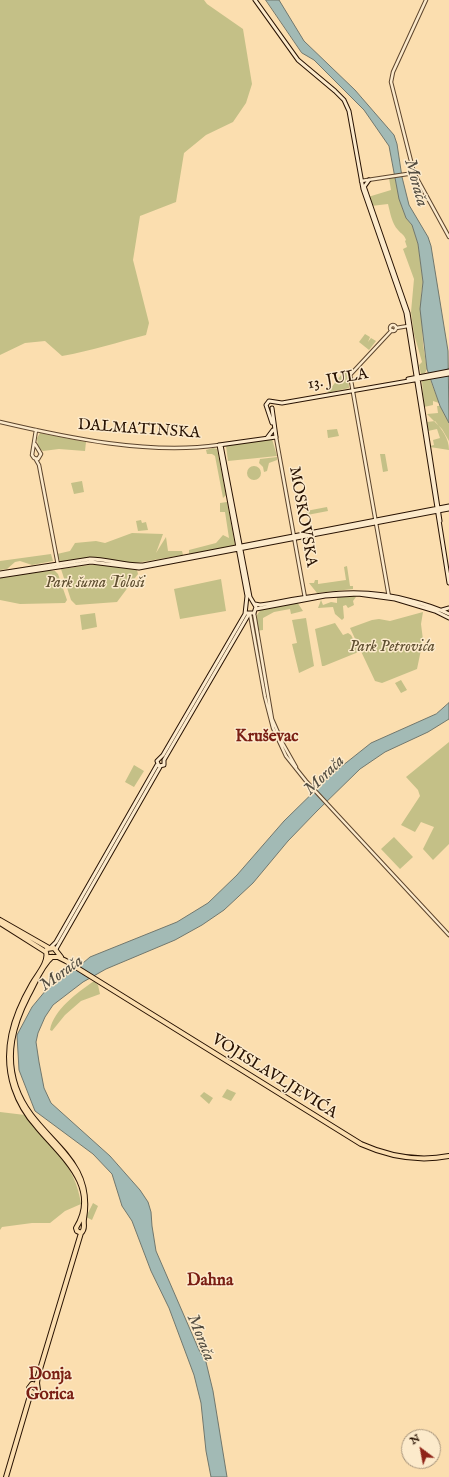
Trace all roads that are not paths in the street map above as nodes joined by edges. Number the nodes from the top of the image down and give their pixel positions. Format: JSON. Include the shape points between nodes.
{"nodes":[{"id":1,"x":255,"y":0,"type":"edge"},
{"id":2,"x":426,"y":0,"type":"edge"},
{"id":3,"x":414,"y":173,"type":"junction"},
{"id":4,"x":361,"y":180,"type":"junction"},
{"id":5,"x":369,"y":180,"type":"junction"},
{"id":6,"x":364,"y":188,"type":"junction"},
{"id":7,"x":449,"y":237,"type":"edge"},
{"id":8,"x":409,"y":326,"type":"junction"},
{"id":9,"x":449,"y":372,"type":"edge"},
{"id":10,"x":417,"y":378,"type":"junction"},
{"id":11,"x":352,"y":390,"type":"junction"},
{"id":12,"x":271,"y":406,"type":"junction"},
{"id":13,"x":0,"y":422,"type":"edge"},
{"id":14,"x":36,"y":430,"type":"junction"},
{"id":15,"x":273,"y":430,"type":"junction"},
{"id":16,"x":267,"y":438,"type":"junction"},
{"id":17,"x":276,"y":438,"type":"junction"},
{"id":18,"x":220,"y":445,"type":"junction"},
{"id":19,"x":36,"y":451,"type":"junction"},
{"id":20,"x":35,"y":458,"type":"junction"},
{"id":21,"x":40,"y":458,"type":"junction"},
{"id":22,"x":39,"y":466,"type":"junction"},
{"id":23,"x":449,"y":508,"type":"edge"},
{"id":24,"x":438,"y":510,"type":"junction"},
{"id":25,"x":376,"y":521,"type":"junction"},
{"id":26,"x":294,"y":537,"type":"junction"},
{"id":27,"x":239,"y":547,"type":"junction"},
{"id":28,"x":58,"y":565,"type":"junction"},
{"id":29,"x":0,"y":573,"type":"edge"},
{"id":30,"x":0,"y":576,"type":"edge"},
{"id":31,"x":449,"y":583,"type":"edge"},
{"id":32,"x":389,"y":596,"type":"junction"},
{"id":33,"x":305,"y":598,"type":"junction"},
{"id":34,"x":246,"y":603,"type":"junction"},
{"id":35,"x":254,"y":603,"type":"junction"},
{"id":36,"x":449,"y":608,"type":"edge"},
{"id":37,"x":256,"y":609,"type":"junction"},
{"id":38,"x":245,"y":610,"type":"junction"},
{"id":39,"x":442,"y":610,"type":"junction"},
{"id":40,"x":254,"y":613,"type":"junction"},
{"id":41,"x":249,"y":614,"type":"junction"},
{"id":42,"x":449,"y":614,"type":"edge"},
{"id":43,"x":449,"y":618,"type":"edge"},
{"id":44,"x":162,"y":759,"type":"junction"},
{"id":45,"x":159,"y":766,"type":"junction"},
{"id":46,"x":298,"y":771,"type":"junction"},
{"id":47,"x":0,"y":920,"type":"edge"},
{"id":48,"x":0,"y":923,"type":"edge"},
{"id":49,"x":449,"y":935,"type":"edge"},
{"id":50,"x":53,"y":949,"type":"junction"},
{"id":51,"x":47,"y":953,"type":"junction"},
{"id":52,"x":53,"y":957,"type":"junction"},
{"id":53,"x":64,"y":960,"type":"junction"},
{"id":54,"x":27,"y":995,"type":"junction"},
{"id":55,"x":449,"y":1156,"type":"edge"},
{"id":56,"x":81,"y":1226,"type":"junction"},
{"id":57,"x":79,"y":1232,"type":"junction"},
{"id":58,"x":34,"y":1385,"type":"junction"},
{"id":59,"x":32,"y":1392,"type":"junction"},
{"id":60,"x":8,"y":1477,"type":"edge"}],
"edges":[{"from":1,"to":4,"type":"main road","via":[[298,60],[322,78],[344,101],[350,115]]},
{"from":2,"to":3,"type":"street","via":[[392,76]]},
{"from":3,"to":5,"type":"street"},
{"from":3,"to":7,"type":"street"},
{"from":4,"to":5,"type":"street"},
{"from":4,"to":6,"type":"main road"},
{"from":5,"to":6,"type":"main road"},
{"from":6,"to":8,"type":"main road"},
{"from":6,"to":8,"type":"main road","via":[[407,308]]},
{"from":8,"to":10,"type":"main road"},
{"from":8,"to":11,"type":"street","via":[[396,328],[392,325],[392,330],[376,349],[351,372]]},
{"from":9,"to":10,"type":"main road","name":"13. JULA"},
{"from":10,"to":11,"type":"main road","name":"13. JULA"},
{"from":10,"to":24,"type":"main road"},
{"from":11,"to":12,"type":"main road","name":"13. JULA"},
{"from":11,"to":25,"type":"street"},
{"from":12,"to":15,"type":"main road","name":"MOSKOVSKA"},
{"from":12,"to":17,"type":"main road","name":"MOSKOVSKA"},
{"from":13,"to":14,"type":"street","name":"DALMATINSKA"},
{"from":14,"to":18,"type":"street","name":"DALMATINSKA","via":[[100,442],[146,446],[183,448]]},
{"from":14,"to":19,"type":"street"},
{"from":15,"to":16,"type":"main road"},
{"from":15,"to":17,"type":"main road","name":"MOSKOVSKA"},
{"from":16,"to":17,"type":"main road","name":"DALMATINSKA"},
{"from":16,"to":18,"type":"main road","name":"DALMATINSKA"},
{"from":17,"to":26,"type":"street","name":"MOSKOVSKA"},
{"from":18,"to":27,"type":"main road"},
{"from":19,"to":20,"type":"street","via":[[32,455]]},
{"from":19,"to":21,"type":"street","via":[[41,454]]},
{"from":20,"to":21,"type":"street"},
{"from":20,"to":22,"type":"street"},
{"from":21,"to":22,"type":"street"},
{"from":22,"to":28,"type":"street"},
{"from":23,"to":24,"type":"main road"},
{"from":24,"to":25,"type":"main road"},
{"from":24,"to":31,"type":"main road"},
{"from":25,"to":26,"type":"main road"},
{"from":25,"to":32,"type":"street"},
{"from":26,"to":27,"type":"main road"},
{"from":26,"to":33,"type":"street","name":"MOSKOVSKA"},
{"from":27,"to":28,"type":"main road","via":[[139,568],[91,562]]},
{"from":27,"to":34,"type":"main road"},
{"from":27,"to":35,"type":"main road","via":[[250,597]]},
{"from":28,"to":29,"type":"main road"},
{"from":28,"to":30,"type":"main road"},
{"from":32,"to":33,"type":"main road","via":[[347,592]]},
{"from":32,"to":39,"type":"main road"},
{"from":32,"to":43,"type":"main road"},
{"from":33,"to":35,"type":"main road","via":[[260,605]]},
{"from":33,"to":37,"type":"main road"},
{"from":34,"to":35,"type":"main road"},
{"from":34,"to":38,"type":"main road"},
{"from":35,"to":37,"type":"main road"},
{"from":36,"to":39,"type":"main road"},
{"from":37,"to":40,"type":"main road"},
{"from":38,"to":41,"type":"main road"},
{"from":38,"to":44,"type":"main road","via":[[244,616]]},
{"from":39,"to":42,"type":"main road"},
{"from":40,"to":41,"type":"main road"},
{"from":40,"to":46,"type":"street","via":[[276,731]]},
{"from":41,"to":44,"type":"main road"},
{"from":41,"to":46,"type":"street","via":[[264,693],[275,734],[286,756]]},
{"from":44,"to":45,"type":"main road","via":[[157,761]]},
{"from":44,"to":45,"type":"main road","via":[[164,765]]},
{"from":45,"to":50,"type":"main road"},
{"from":46,"to":49,"type":"street"},
{"from":47,"to":50,"type":"main road"},
{"from":48,"to":51,"type":"main road"},
{"from":50,"to":51,"type":"main road"},
{"from":50,"to":52,"type":"main road"},
{"from":50,"to":53,"type":"main road"},
{"from":51,"to":52,"type":"main road"},
{"from":51,"to":54,"type":"main road","via":[[46,961]]},
{"from":52,"to":53,"type":"main road"},
{"from":52,"to":54,"type":"main road","via":[[45,965]]},
{"from":53,"to":55,"type":"main road","name":"VOJISLAVLJEVIĆA","via":[[361,1144],[401,1157],[423,1159]]},
{"from":54,"to":56,"type":"main road","via":[[12,1036],[14,1079],[22,1102],[31,1116],[69,1158],[78,1172],[85,1196]]},
{"from":56,"to":57,"type":"main road","via":[[76,1228]]},
{"from":56,"to":57,"type":"main road","via":[[84,1230]]},
{"from":57,"to":58,"type":"main road"},
{"from":58,"to":59,"type":"main road","via":[[29,1388]]},
{"from":58,"to":59,"type":"main road","via":[[38,1390]]},
{"from":59,"to":60,"type":"main road"}]}
